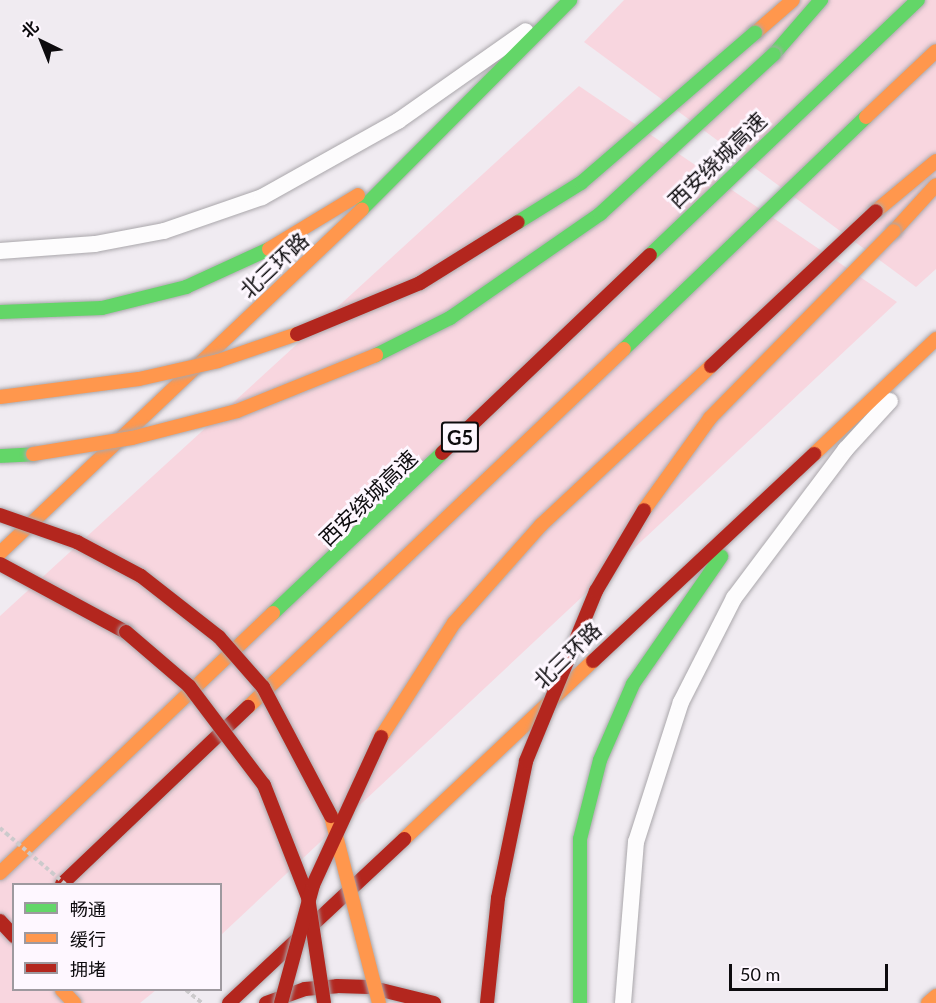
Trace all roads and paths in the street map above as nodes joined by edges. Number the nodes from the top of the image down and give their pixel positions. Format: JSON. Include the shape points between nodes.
{"nodes":[{"id":1,"x":793,"y":0,"type":"edge"},
{"id":2,"x":821,"y":0,"type":"edge"},
{"id":3,"x":918,"y":0,"type":"edge"},
{"id":4,"x":568,"y":2,"type":"edge"},
{"id":5,"x":936,"y":51,"type":"edge"},
{"id":6,"x":477,"y":99,"type":"junction"},
{"id":7,"x":936,"y":160,"type":"edge"},
{"id":8,"x":936,"y":185,"type":"edge"},
{"id":9,"x":0,"y":251,"type":"edge"},
{"id":10,"x":0,"y":312,"type":"edge"},
{"id":11,"x":936,"y":339,"type":"edge"},
{"id":12,"x":936,"y":351,"type":"edge"},
{"id":13,"x":0,"y":397,"type":"edge"},
{"id":14,"x":0,"y":456,"type":"edge"},
{"id":15,"x":800,"y":463,"type":"junction"},
{"id":16,"x":0,"y":515,"type":"edge"},
{"id":17,"x":0,"y":553,"type":"edge"},
{"id":18,"x":0,"y":564,"type":"edge"},
{"id":19,"x":0,"y":828,"type":"edge"},
{"id":20,"x":0,"y":873,"type":"edge"},
{"id":21,"x":62,"y":883,"type":"edge"},
{"id":22,"x":66,"y":883,"type":"edge"},
{"id":23,"x":0,"y":921,"type":"edge"},
{"id":24,"x":12,"y":932,"type":"edge"},
{"id":25,"x":12,"y":934,"type":"edge"},
{"id":26,"x":0,"y":942,"type":"edge"},
{"id":27,"x":63,"y":991,"type":"edge"},
{"id":28,"x":187,"y":991,"type":"edge"},
{"id":29,"x":936,"y":996,"type":"edge"},
{"id":30,"x":74,"y":1003,"type":"edge"},
{"id":31,"x":202,"y":1003,"type":"edge"},
{"id":32,"x":229,"y":1003,"type":"edge"},
{"id":33,"x":267,"y":1003,"type":"edge"},
{"id":34,"x":281,"y":1003,"type":"edge"},
{"id":35,"x":324,"y":1003,"type":"edge"},
{"id":36,"x":379,"y":1003,"type":"edge"},
{"id":37,"x":434,"y":1003,"type":"edge"},
{"id":38,"x":487,"y":1003,"type":"edge"},
{"id":39,"x":580,"y":1003,"type":"edge"},
{"id":40,"x":623,"y":1003,"type":"edge"},
{"id":41,"x":928,"y":1003,"type":"edge"}],
"edges":[{"from":1,"to":13,"type":"main road","bridge":true,"via":[[581,183],[420,283],[340,319],[218,361],[128,381]]},
{"from":2,"to":14,"type":"main road","bridge":true,"via":[[774,54],[651,171],[577,232],[480,300],[383,353],[290,392],[195,423],[103,444]]},
{"from":3,"to":20,"type":"main road","name":"西安绕城高速","number":"G5"},
{"from":4,"to":6,"type":"main road","name":"北三环路"},
{"from":4,"to":9,"type":"street","via":[[398,121],[262,196],[164,231],[95,244]]},
{"from":5,"to":22,"type":"main road","number":"G5"},
{"from":6,"to":10,"type":"main road","via":[[379,181],[279,244],[218,274],[102,308]]},
{"from":6,"to":17,"type":"main road","name":"北三环路"},
{"from":7,"to":34,"type":"main road","bridge":true,"via":[[876,211],[541,525],[454,623],[399,704],[352,790],[313,885]]},
{"from":8,"to":38,"type":"main road","bridge":true,"via":[[711,418],[660,483],[596,591],[554,682],[526,761],[499,888]]},
{"from":11,"to":15,"type":"main road","name":"北三环路"},
{"from":12,"to":40,"type":"street","via":[[846,449],[773,542],[705,651],[661,752],[636,842]]},
{"from":15,"to":32,"type":"main road","name":"北三环路"},
{"from":15,"to":39,"type":"main road","via":[[685,603],[616,720],[580,839]]},
{"from":16,"to":36,"type":"main road","bridge":true,"via":[[77,542],[141,576],[219,638],[263,687],[325,798],[349,872]]},
{"from":18,"to":35,"type":"main road","bridge":true,"via":[[62,592],[149,650],[189,686],[246,755],[285,828],[301,871],[317,932]]},
{"from":19,"to":21,"type":"path","bridge":true},
{"from":23,"to":25,"type":"main road","bridge":true},
{"from":24,"to":26,"type":"main road"},
{"from":27,"to":30,"type":"main road"},
{"from":28,"to":31,"type":"path"},
{"from":29,"to":41,"type":"main road"},
{"from":33,"to":37,"type":"main road","via":[[305,989],[337,986],[369,987]]}]}
